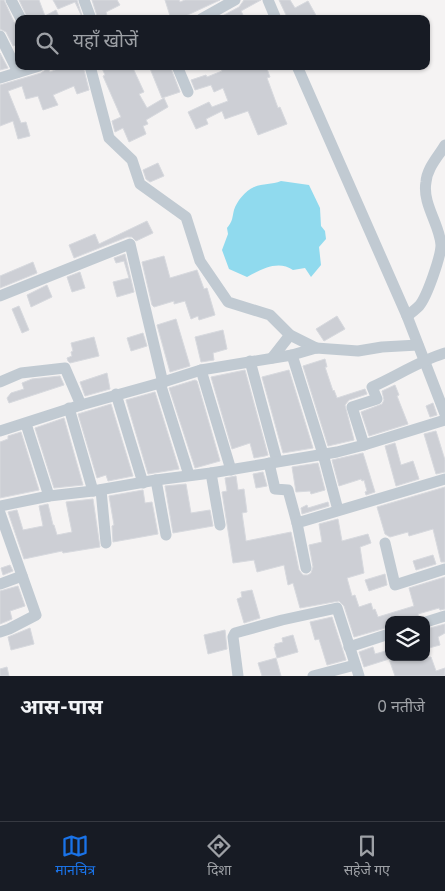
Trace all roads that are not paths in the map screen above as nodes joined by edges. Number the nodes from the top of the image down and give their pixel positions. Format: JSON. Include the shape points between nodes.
{"nodes":[{"id":1,"x":11,"y":0,"type":"edge"},
{"id":2,"x":84,"y":0,"type":"edge"},
{"id":3,"x":234,"y":0,"type":"edge"},
{"id":4,"x":268,"y":0,"type":"edge"},
{"id":5,"x":19,"y":15,"type":"edge"},
{"id":6,"x":90,"y":15,"type":"edge"},
{"id":7,"x":208,"y":15,"type":"edge"},
{"id":8,"x":274,"y":15,"type":"edge"},
{"id":9,"x":0,"y":36,"type":"edge"},
{"id":10,"x":15,"y":66,"type":"edge"},
{"id":11,"x":25,"y":70,"type":"edge"},
{"id":12,"x":91,"y":70,"type":"edge"},
{"id":13,"x":179,"y":70,"type":"edge"},
{"id":14,"x":299,"y":70,"type":"edge"},
{"id":15,"x":18,"y":72,"type":"joint"},
{"id":16,"x":0,"y":78,"type":"edge"},
{"id":17,"x":188,"y":92,"type":"dead end"},
{"id":18,"x":445,"y":145,"type":"edge"},
{"id":19,"x":0,"y":296,"type":"edge"},
{"id":20,"x":407,"y":316,"type":"junction"},
{"id":21,"x":290,"y":335,"type":"junction"},
{"id":22,"x":418,"y":345,"type":"junction"},
{"id":23,"x":316,"y":348,"type":"junction"},
{"id":24,"x":445,"y":353,"type":"edge"},
{"id":25,"x":292,"y":354,"type":"junction"},
{"id":26,"x":272,"y":358,"type":"junction"},
{"id":27,"x":424,"y":360,"type":"junction"},
{"id":28,"x":250,"y":361,"type":"junction"},
{"id":29,"x":201,"y":370,"type":"junction"},
{"id":30,"x":0,"y":382,"type":"edge"},
{"id":31,"x":162,"y":383,"type":"junction"},
{"id":32,"x":116,"y":394,"type":"junction"},
{"id":33,"x":81,"y":404,"type":"junction"},
{"id":34,"x":69,"y":408,"type":"junction"},
{"id":35,"x":445,"y":414,"type":"edge"},
{"id":36,"x":445,"y":420,"type":"edge"},
{"id":37,"x":26,"y":424,"type":"junction"},
{"id":38,"x":0,"y":431,"type":"edge"},
{"id":39,"x":364,"y":445,"type":"junction"},
{"id":40,"x":323,"y":454,"type":"junction"},
{"id":41,"x":273,"y":462,"type":"junction"},
{"id":42,"x":231,"y":470,"type":"junction"},
{"id":43,"x":211,"y":473,"type":"junction"},
{"id":44,"x":189,"y":475,"type":"junction"},
{"id":45,"x":445,"y":479,"type":"edge"},
{"id":46,"x":156,"y":480,"type":"junction"},
{"id":47,"x":143,"y":483,"type":"junction"},
{"id":48,"x":97,"y":491,"type":"junction"},
{"id":49,"x":49,"y":496,"type":"junction"},
{"id":50,"x":0,"y":506,"type":"edge"},
{"id":51,"x":338,"y":510,"type":"junction"},
{"id":52,"x":1,"y":520,"type":"edge"},
{"id":53,"x":297,"y":523,"type":"junction"},
{"id":54,"x":220,"y":525,"type":"dead end"},
{"id":55,"x":166,"y":535,"type":"dead end"},
{"id":56,"x":106,"y":543,"type":"dead end"},
{"id":57,"x":385,"y":543,"type":"dead end"},
{"id":58,"x":306,"y":568,"type":"dead end"},
{"id":59,"x":445,"y":569,"type":"edge"},
{"id":60,"x":22,"y":576,"type":"junction"},
{"id":61,"x":0,"y":584,"type":"edge"},
{"id":62,"x":445,"y":616,"type":"edge"},
{"id":63,"x":430,"y":621,"type":"edge"},
{"id":64,"x":0,"y":632,"type":"edge"},
{"id":65,"x":385,"y":635,"type":"edge"},
{"id":66,"x":349,"y":647,"type":"junction"},
{"id":67,"x":355,"y":664,"type":"junction"},
{"id":68,"x":238,"y":676,"type":"edge"},
{"id":69,"x":313,"y":676,"type":"edge"},
{"id":70,"x":359,"y":676,"type":"edge"}],
"edges":[{"from":1,"to":5,"type":"street"},
{"from":2,"to":6,"type":"street"},
{"from":3,"to":7,"type":"street"},
{"from":4,"to":8,"type":"street"},
{"from":9,"to":10,"type":"street"},
{"from":11,"to":15,"type":"street"},
{"from":12,"to":21,"type":"street","via":[[110,138],[132,160],[140,184],[186,217],[200,261],[228,302],[270,315]]},
{"from":13,"to":17,"type":"street"},
{"from":14,"to":20,"type":"street"},
{"from":15,"to":16,"type":"street"},
{"from":18,"to":20,"type":"street","via":[[428,170],[425,183],[427,202],[441,245],[435,272],[420,305]]},
{"from":19,"to":31,"type":"street","via":[[130,244]]},
{"from":20,"to":22,"type":"street"},
{"from":21,"to":23,"type":"street"},
{"from":21,"to":26,"type":"street"},
{"from":22,"to":23,"type":"street","via":[[358,351]]},
{"from":22,"to":27,"type":"street"},
{"from":23,"to":25,"type":"street"},
{"from":24,"to":27,"type":"street"},
{"from":25,"to":26,"type":"street"},
{"from":25,"to":40,"type":"street"},
{"from":26,"to":28,"type":"street"},
{"from":27,"to":35,"type":"street"},
{"from":27,"to":39,"type":"street","via":[[372,388],[377,399],[352,407]]},
{"from":28,"to":29,"type":"street"},
{"from":28,"to":41,"type":"street"},
{"from":29,"to":31,"type":"street"},
{"from":29,"to":42,"type":"street"},
{"from":30,"to":33,"type":"street","via":[[21,372],[64,368]]},
{"from":31,"to":32,"type":"street"},
{"from":31,"to":44,"type":"street"},
{"from":32,"to":33,"type":"street"},
{"from":32,"to":47,"type":"street"},
{"from":33,"to":34,"type":"street"},
{"from":34,"to":37,"type":"street"},
{"from":34,"to":48,"type":"street"},
{"from":36,"to":39,"type":"street"},
{"from":37,"to":38,"type":"street"},
{"from":37,"to":49,"type":"street"},
{"from":39,"to":40,"type":"street"},
{"from":40,"to":41,"type":"street"},
{"from":40,"to":51,"type":"street"},
{"from":41,"to":42,"type":"street"},
{"from":41,"to":53,"type":"street","via":[[275,489],[288,490]]},
{"from":42,"to":43,"type":"street"},
{"from":43,"to":44,"type":"street"},
{"from":43,"to":54,"type":"street"},
{"from":44,"to":46,"type":"street"},
{"from":45,"to":51,"type":"street"},
{"from":46,"to":47,"type":"street"},
{"from":46,"to":55,"type":"street"},
{"from":47,"to":48,"type":"street"},
{"from":48,"to":49,"type":"street"},
{"from":48,"to":56,"type":"street"},
{"from":49,"to":50,"type":"street"},
{"from":51,"to":53,"type":"street"},
{"from":52,"to":60,"type":"street"},
{"from":53,"to":58,"type":"street"},
{"from":57,"to":59,"type":"street","via":[[395,584]]},
{"from":60,"to":61,"type":"street"},
{"from":60,"to":64,"type":"street","via":[[36,615]]},
{"from":62,"to":63,"type":"street"},
{"from":65,"to":66,"type":"street"},
{"from":66,"to":67,"type":"street"},
{"from":66,"to":68,"type":"street","via":[[337,608],[282,620],[233,636]]},
{"from":67,"to":69,"type":"street"},
{"from":67,"to":70,"type":"street"}]}
